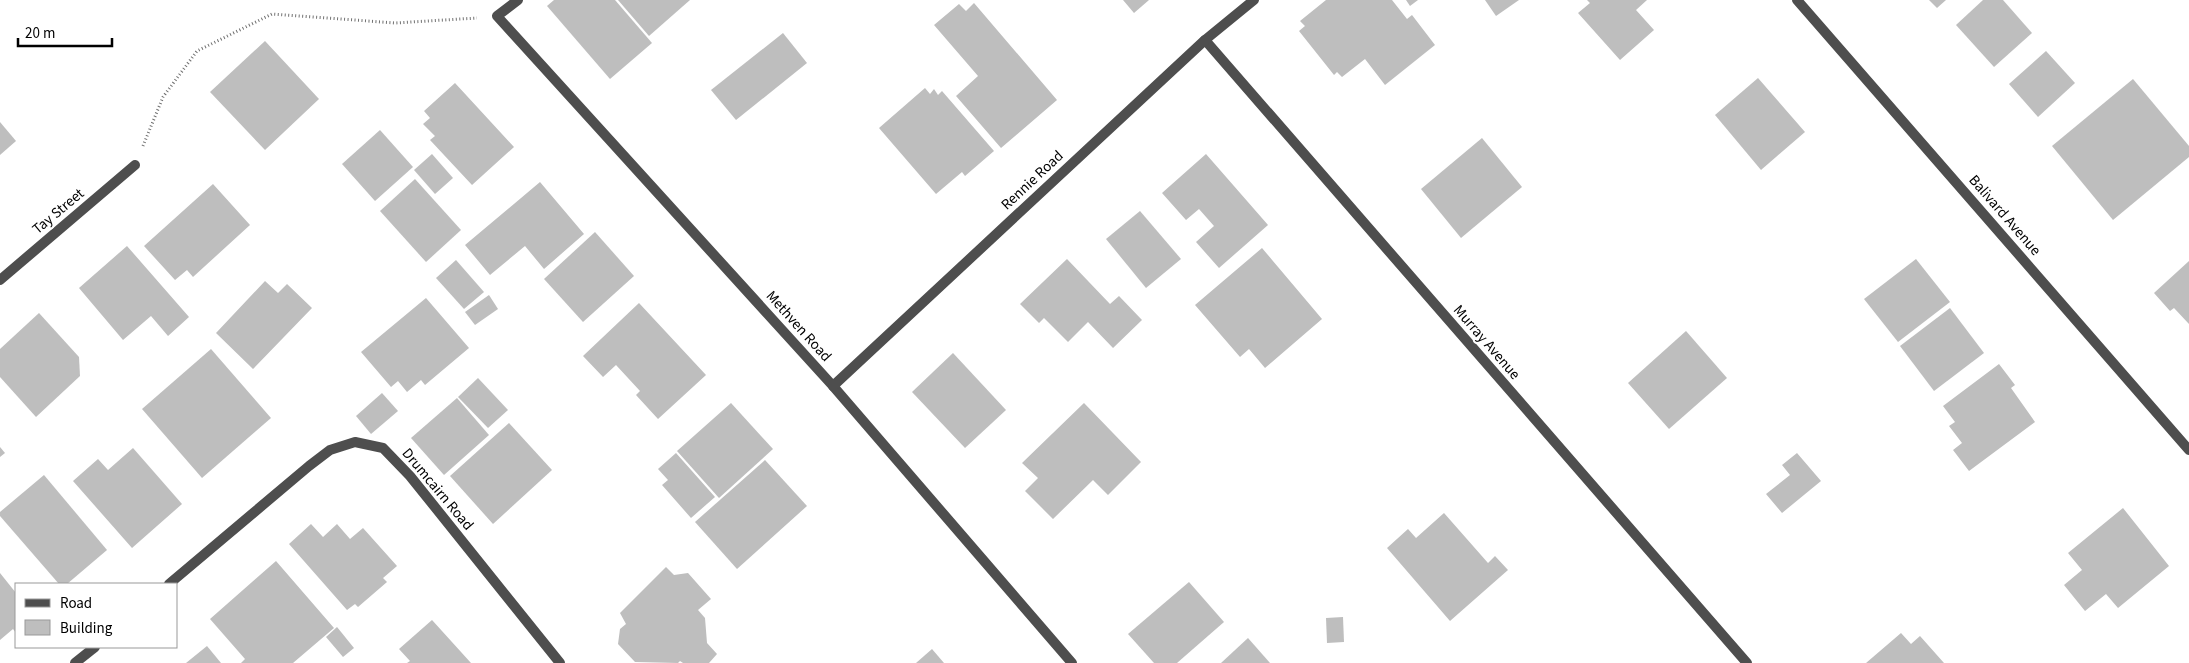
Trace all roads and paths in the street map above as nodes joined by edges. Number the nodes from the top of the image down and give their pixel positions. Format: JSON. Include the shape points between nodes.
{"nodes":[{"id":1,"x":518,"y":0,"type":"edge"},
{"id":2,"x":1254,"y":0,"type":"edge"},
{"id":3,"x":1797,"y":0,"type":"edge"},
{"id":4,"x":497,"y":16,"type":"junction"},
{"id":5,"x":1205,"y":40,"type":"junction"},
{"id":6,"x":136,"y":165,"type":"joint"},
{"id":7,"x":0,"y":280,"type":"edge"},
{"id":8,"x":833,"y":386,"type":"junction"},
{"id":9,"x":2189,"y":450,"type":"edge"},
{"id":10,"x":170,"y":583,"type":"edge"},
{"id":11,"x":94,"y":648,"type":"edge"},
{"id":12,"x":75,"y":663,"type":"edge"},
{"id":13,"x":560,"y":663,"type":"edge"},
{"id":14,"x":1072,"y":663,"type":"edge"},
{"id":15,"x":1748,"y":663,"type":"edge"}],
"edges":[{"from":1,"to":4,"type":"street"},
{"from":2,"to":5,"type":"street","name":"Rennie Road"},
{"from":3,"to":9,"type":"street","name":"Balivard Avenue"},
{"from":4,"to":6,"type":"path","via":[[395,23],[272,14],[197,51],[163,97]]},
{"from":4,"to":8,"type":"street","name":"Methven Road"},
{"from":5,"to":8,"type":"street","name":"Rennie Road"},
{"from":5,"to":15,"type":"street","name":"Murray Avenue"},
{"from":6,"to":7,"type":"street","name":"Tay Street"},
{"from":8,"to":14,"type":"street","name":"Methven Road"},
{"from":10,"to":13,"type":"street","name":"Drumcairn Road","via":[[309,466],[330,450],[355,442],[383,448],[410,476]]},
{"from":11,"to":12,"type":"street"}]}
